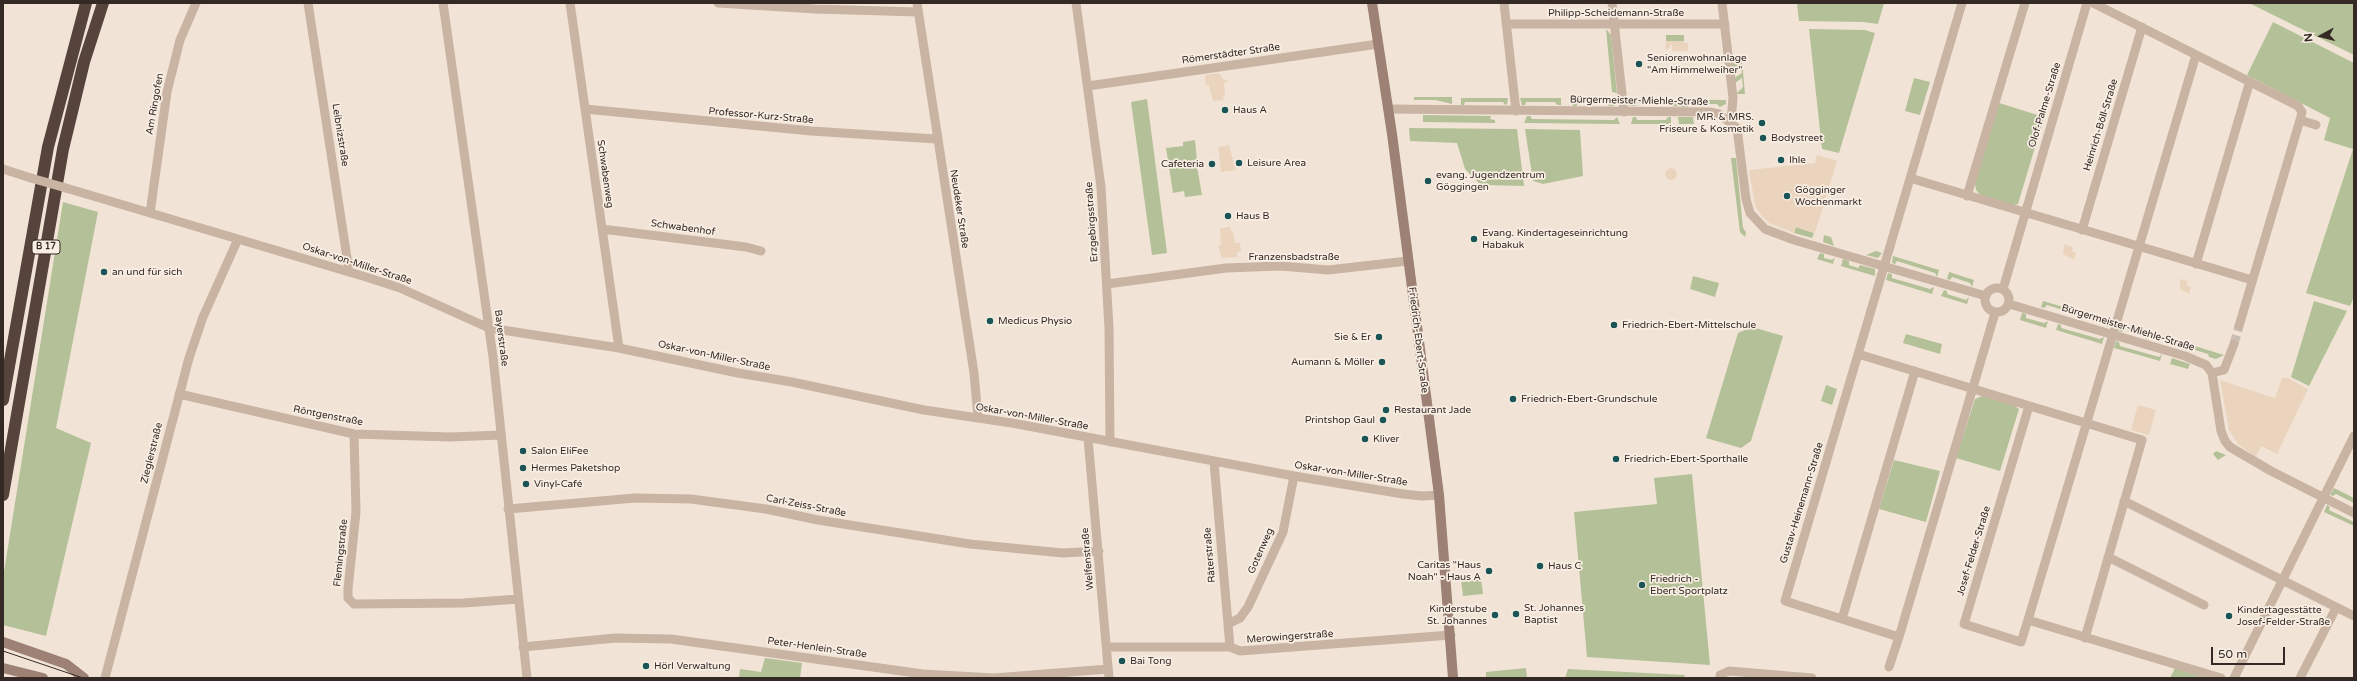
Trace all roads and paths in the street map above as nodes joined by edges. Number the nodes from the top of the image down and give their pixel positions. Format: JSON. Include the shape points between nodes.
{"nodes":[{"id":1,"x":86,"y":3,"type":"edge"},
{"id":2,"x":103,"y":3,"type":"edge"},
{"id":3,"x":196,"y":3,"type":"edge"},
{"id":4,"x":308,"y":3,"type":"edge"},
{"id":5,"x":443,"y":3,"type":"edge"},
{"id":6,"x":570,"y":3,"type":"edge"},
{"id":7,"x":718,"y":3,"type":"edge"},
{"id":8,"x":1076,"y":3,"type":"edge"},
{"id":9,"x":1372,"y":3,"type":"edge"},
{"id":10,"x":1504,"y":3,"type":"edge"},
{"id":11,"x":1612,"y":3,"type":"edge"},
{"id":12,"x":1722,"y":3,"type":"edge"},
{"id":13,"x":1962,"y":3,"type":"edge"},
{"id":14,"x":2025,"y":3,"type":"edge"},
{"id":15,"x":2087,"y":3,"type":"edge"},
{"id":16,"x":2093,"y":3,"type":"edge"},
{"id":17,"x":917,"y":8,"type":"edge"},
{"id":18,"x":1506,"y":24,"type":"junction"},
{"id":19,"x":1614,"y":24,"type":"junction"},
{"id":20,"x":1725,"y":24,"type":"junction"},
{"id":21,"x":2142,"y":27,"type":"junction"},
{"id":22,"x":1378,"y":44,"type":"junction"},
{"id":23,"x":2196,"y":54,"type":"junction"},
{"id":24,"x":2250,"y":81,"type":"junction"},
{"id":25,"x":1088,"y":86,"type":"junction"},
{"id":26,"x":585,"y":109,"type":"junction"},
{"id":27,"x":1388,"y":109,"type":"junction"},
{"id":28,"x":1516,"y":111,"type":"junction"},
{"id":29,"x":1624,"y":112,"type":"junction"},
{"id":30,"x":2300,"y":120,"type":"junction"},
{"id":31,"x":1731,"y":122,"type":"junction"},
{"id":32,"x":2316,"y":126,"type":"dead end"},
{"id":33,"x":936,"y":139,"type":"junction"},
{"id":34,"x":3,"y":169,"type":"edge"},
{"id":35,"x":1910,"y":178,"type":"junction"},
{"id":36,"x":1967,"y":196,"type":"junction"},
{"id":37,"x":2025,"y":213,"type":"junction"},
{"id":38,"x":150,"y":214,"type":"junction"},
{"id":39,"x":602,"y":229,"type":"junction"},
{"id":40,"x":2082,"y":230,"type":"junction"},
{"id":41,"x":238,"y":239,"type":"junction"},
{"id":42,"x":2139,"y":246,"type":"junction"},
{"id":43,"x":761,"y":251,"type":"dead end"},
{"id":44,"x":1408,"y":261,"type":"junction"},
{"id":45,"x":2196,"y":264,"type":"junction"},
{"id":46,"x":1884,"y":267,"type":"junction"},
{"id":47,"x":349,"y":271,"type":"junction"},
{"id":48,"x":2252,"y":280,"type":"junction"},
{"id":49,"x":1107,"y":284,"type":"junction"},
{"id":50,"x":2003,"y":289,"type":"junction"},
{"id":51,"x":1986,"y":296,"type":"junction"},
{"id":52,"x":2009,"y":304,"type":"junction"},
{"id":53,"x":1995,"y":313,"type":"junction"},
{"id":54,"x":2239,"y":326,"type":"tunnel mouth"},
{"id":55,"x":490,"y":328,"type":"junction"},
{"id":56,"x":2113,"y":335,"type":"junction"},
{"id":57,"x":2234,"y":344,"type":"tunnel mouth"},
{"id":58,"x":619,"y":348,"type":"junction"},
{"id":59,"x":1858,"y":354,"type":"junction"},
{"id":60,"x":1914,"y":371,"type":"junction"},
{"id":61,"x":2212,"y":373,"type":"junction"},
{"id":62,"x":1972,"y":388,"type":"junction"},
{"id":63,"x":179,"y":394,"type":"junction"},
{"id":64,"x":3,"y":400,"type":"edge"},
{"id":65,"x":2029,"y":406,"type":"junction"},
{"id":66,"x":978,"y":418,"type":"junction"},
{"id":67,"x":2086,"y":423,"type":"junction"},
{"id":68,"x":354,"y":434,"type":"junction"},
{"id":69,"x":501,"y":435,"type":"junction"},
{"id":70,"x":2354,"y":436,"type":"edge"},
{"id":71,"x":1088,"y":438,"type":"junction"},
{"id":72,"x":1110,"y":442,"type":"junction"},
{"id":73,"x":1214,"y":462,"type":"junction"},
{"id":74,"x":1294,"y":476,"type":"junction"},
{"id":75,"x":3,"y":495,"type":"edge"},
{"id":76,"x":1439,"y":495,"type":"junction"},
{"id":77,"x":2323,"y":498,"type":"junction"},
{"id":78,"x":2124,"y":501,"type":"junction"},
{"id":79,"x":508,"y":509,"type":"junction"},
{"id":80,"x":2354,"y":513,"type":"edge"},
{"id":81,"x":1099,"y":551,"type":"junction"},
{"id":82,"x":2108,"y":557,"type":"junction"},
{"id":83,"x":2283,"y":581,"type":"junction"},
{"id":84,"x":518,"y":599,"type":"junction"},
{"id":85,"x":2204,"y":605,"type":"dead end"},
{"id":86,"x":2336,"y":608,"type":"junction"},
{"id":87,"x":2354,"y":616,"type":"edge"},
{"id":88,"x":1842,"y":619,"type":"junction"},
{"id":89,"x":2028,"y":620,"type":"junction"},
{"id":90,"x":1228,"y":624,"type":"junction"},
{"id":91,"x":1451,"y":635,"type":"junction"},
{"id":92,"x":1899,"y":637,"type":"junction"},
{"id":93,"x":2084,"y":638,"type":"junction"},
{"id":94,"x":3,"y":642,"type":"edge"},
{"id":95,"x":1230,"y":646,"type":"junction"},
{"id":96,"x":523,"y":647,"type":"junction"},
{"id":97,"x":1107,"y":647,"type":"junction"},
{"id":98,"x":1889,"y":667,"type":"dead end"},
{"id":99,"x":3,"y":668,"type":"edge"},
{"id":100,"x":1109,"y":674,"type":"edge"},
{"id":101,"x":1786,"y":677,"type":"edge"},
{"id":102,"x":43,"y":678,"type":"edge"},
{"id":103,"x":84,"y":678,"type":"edge"},
{"id":104,"x":105,"y":678,"type":"edge"},
{"id":105,"x":527,"y":678,"type":"edge"},
{"id":106,"x":1453,"y":678,"type":"edge"},
{"id":107,"x":1720,"y":678,"type":"edge"},
{"id":108,"x":1812,"y":678,"type":"edge"},
{"id":109,"x":2220,"y":678,"type":"edge"},
{"id":110,"x":2234,"y":678,"type":"edge"},
{"id":111,"x":2300,"y":678,"type":"edge"}],
"edges":[{"from":1,"to":64,"type":"highway","number":"B 17","via":[[48,147]]},
{"from":2,"to":75,"type":"highway","number":"B 17","via":[[84,62],[63,149]]},
{"from":3,"to":38,"type":"street","name":"Am Ringofen","via":[[180,40],[167,92]]},
{"from":4,"to":47,"type":"street","name":"Leibnizstraße"},
{"from":5,"to":55,"type":"street","name":"Bayerstraße"},
{"from":6,"to":26,"type":"street","name":"Schwabenweg"},
{"from":7,"to":17,"type":"street","via":[[841,10]]},
{"from":8,"to":25,"type":"street","name":"Erzgebirgsstraße"},
{"from":9,"to":22,"type":"street","name":"Friedrich-Ebert-Straße"},
{"from":10,"to":18,"type":"street"},
{"from":11,"to":19,"type":"street"},
{"from":12,"to":20,"type":"street"},
{"from":13,"to":35,"type":"street"},
{"from":14,"to":36,"type":"street"},
{"from":15,"to":37,"type":"street","name":"Olof-Palme-Straße"},
{"from":16,"to":21,"type":"street"},
{"from":17,"to":33,"type":"street","name":"Neudeker Straße"},
{"from":18,"to":19,"type":"street","name":"Philipp-Scheidemann-Straße"},
{"from":18,"to":28,"type":"street"},
{"from":19,"to":20,"type":"street","name":"Philipp-Scheidemann-Straße"},
{"from":19,"to":29,"type":"street"},
{"from":20,"to":31,"type":"street","via":[[1733,98]]},
{"from":21,"to":23,"type":"street"},
{"from":21,"to":40,"type":"street","name":"Heinrich-Böll-Straße"},
{"from":22,"to":25,"type":"street","name":"Römerstädter Straße"},
{"from":22,"to":27,"type":"street","name":"Friedrich-Ebert-Straße"},
{"from":23,"to":24,"type":"street"},
{"from":23,"to":42,"type":"street"},
{"from":24,"to":30,"type":"street","via":[[2298,106],[2302,112]]},
{"from":24,"to":45,"type":"street"},
{"from":25,"to":49,"type":"street","name":"Erzgebirgsstraße","via":[[1101,187]]},
{"from":26,"to":33,"type":"street","name":"Professor-Kurz-Straße","via":[[811,131]]},
{"from":26,"to":39,"type":"street","name":"Schwabenweg"},
{"from":27,"to":28,"type":"street","name":"Bürgermeister-Miehle-Straße"},
{"from":27,"to":44,"type":"street","name":"Friedrich-Ebert-Straße"},
{"from":28,"to":29,"type":"street","name":"Bürgermeister-Miehle-Straße"},
{"from":29,"to":31,"type":"street","name":"Bürgermeister-Miehle-Straße","via":[[1709,112],[1719,114]]},
{"from":30,"to":32,"type":"street"},
{"from":30,"to":48,"type":"street"},
{"from":31,"to":46,"type":"street","via":[[1737,128],[1739,137],[1750,213],[1758,222],[1773,233]]},
{"from":33,"to":66,"type":"street","name":"Neudeker Straße","via":[[974,373]]},
{"from":34,"to":38,"type":"street","name":"Oskar-von-Miller-Straße","bridge":true},
{"from":35,"to":36,"type":"street"},
{"from":35,"to":46,"type":"street"},
{"from":36,"to":37,"type":"street"},
{"from":37,"to":40,"type":"street"},
{"from":37,"to":50,"type":"street","name":"Olof-Palme-Straße"},
{"from":38,"to":41,"type":"street","name":"Oskar-von-Miller-Straße"},
{"from":39,"to":43,"type":"street","name":"Schwabenhof"},
{"from":39,"to":58,"type":"street","name":"Schwabenweg"},
{"from":40,"to":42,"type":"street"},
{"from":41,"to":47,"type":"street","name":"Oskar-von-Miller-Straße"},
{"from":41,"to":63,"type":"street","name":"Zieglerstraße","via":[[203,317]]},
{"from":42,"to":45,"type":"street"},
{"from":42,"to":56,"type":"street"},
{"from":44,"to":49,"type":"street","name":"Franzensbadstraße","via":[[1328,270],[1281,266],[1226,268]]},
{"from":44,"to":76,"type":"street","name":"Friedrich-Ebert-Straße"},
{"from":45,"to":48,"type":"street"},
{"from":46,"to":51,"type":"street"},
{"from":46,"to":59,"type":"street","name":"Gustav-Heinemann-Straße"},
{"from":47,"to":55,"type":"street","name":"Oskar-von-Miller-Straße","via":[[400,288]]},
{"from":48,"to":54,"type":"street"},
{"from":49,"to":72,"type":"street","name":"Erzgebirgsstraße"},
{"from":50,"to":51,"type":"street","via":[[1995,288]]},
{"from":50,"to":52,"type":"street","via":[[2009,295]]},
{"from":51,"to":53,"type":"street","via":[[1987,308]]},
{"from":52,"to":53,"type":"street","via":[[2005,310]]},
{"from":52,"to":56,"type":"street","name":"Bürgermeister-Miehle-Straße"},
{"from":53,"to":62,"type":"street"},
{"from":55,"to":58,"type":"street","name":"Oskar-von-Miller-Straße"},
{"from":55,"to":69,"type":"street","name":"Bayerstraße"},
{"from":56,"to":61,"type":"street","name":"Bürgermeister-Miehle-Straße","via":[[2195,360],[2206,365]]},
{"from":56,"to":67,"type":"street","name":"Josef-Felder-Straße"},
{"from":57,"to":61,"type":"street","via":[[2224,370]]},
{"from":58,"to":66,"type":"street","name":"Oskar-von-Miller-Straße","via":[[924,410]]},
{"from":59,"to":60,"type":"street"},
{"from":59,"to":88,"type":"street","name":"Gustav-Heinemann-Straße","via":[[1785,600]]},
{"from":60,"to":62,"type":"street"},
{"from":60,"to":88,"type":"street"},
{"from":61,"to":77,"type":"street","via":[[2219,422],[2225,441],[2237,452]]},
{"from":62,"to":65,"type":"street"},
{"from":62,"to":92,"type":"street"},
{"from":63,"to":68,"type":"street","name":"Röntgenstraße"},
{"from":63,"to":104,"type":"street","name":"Zieglerstraße"},
{"from":65,"to":67,"type":"street"},
{"from":65,"to":89,"type":"street","name":"Josef-Felder-Straße","via":[[1964,624],[2021,642]]},
{"from":66,"to":71,"type":"street","name":"Oskar-von-Miller-Straße"},
{"from":67,"to":78,"type":"street","via":[[2142,440]]},
{"from":67,"to":89,"type":"street","name":"Josef-Felder-Straße"},
{"from":68,"to":69,"type":"street","name":"Röntgenstraße","via":[[450,437]]},
{"from":68,"to":84,"type":"street","name":"Flemingstraße","via":[[356,512],[348,598],[354,604],[464,603]]},
{"from":69,"to":79,"type":"street","name":"Bayerstraße"},
{"from":70,"to":77,"type":"street"},
{"from":71,"to":72,"type":"street","name":"Oskar-von-Miller-Straße"},
{"from":71,"to":81,"type":"street","name":"Welfenstraße"},
{"from":72,"to":73,"type":"street","name":"Oskar-von-Miller-Straße"},
{"from":73,"to":74,"type":"street","name":"Oskar-von-Miller-Straße"},
{"from":73,"to":90,"type":"street","name":"Räterstraße"},
{"from":74,"to":76,"type":"street","name":"Oskar-von-Miller-Straße","via":[[1403,494]]},
{"from":74,"to":90,"type":"street","name":"Gotenweg","via":[[1282,532],[1248,607],[1240,618]]},
{"from":76,"to":91,"type":"street","name":"Friedrich-Ebert-Straße"},
{"from":77,"to":80,"type":"street"},
{"from":77,"to":83,"type":"street"},
{"from":78,"to":82,"type":"street"},
{"from":78,"to":83,"type":"street"},
{"from":79,"to":81,"type":"street","name":"Carl-Zeiss-Straße","via":[[635,498],[691,499],[766,509],[818,520],[970,544],[1063,553]]},
{"from":79,"to":84,"type":"street","name":"Bayerstraße"},
{"from":81,"to":97,"type":"street","name":"Welfenstraße"},
{"from":82,"to":85,"type":"street"},
{"from":82,"to":93,"type":"street"},
{"from":83,"to":86,"type":"street"},
{"from":83,"to":110,"type":"street"},
{"from":84,"to":96,"type":"street","name":"Bayerstraße"},
{"from":86,"to":87,"type":"street"},
{"from":86,"to":111,"type":"street"},
{"from":88,"to":92,"type":"street","name":"Gustav-Heinemann-Straße"},
{"from":89,"to":93,"type":"street"},
{"from":90,"to":95,"type":"street","name":"Räterstraße"},
{"from":91,"to":95,"type":"street","name":"Merowingerstraße","via":[[1240,651]]},
{"from":91,"to":106,"type":"street","name":"Friedrich-Ebert-Straße"},
{"from":92,"to":98,"type":"street"},
{"from":93,"to":109,"type":"street"},
{"from":94,"to":103,"type":"street","via":[[66,664]]},
{"from":95,"to":97,"type":"street","name":"Merowingerstraße"},
{"from":96,"to":100,"type":"street","name":"Peter-Henlein-Straße","via":[[614,638],[671,639],[922,674],[994,678]]},
{"from":96,"to":105,"type":"street","name":"Bayerstraße"},
{"from":97,"to":100,"type":"street","name":"Welfenstraße"},
{"from":99,"to":102,"type":"street"},
{"from":101,"to":107,"type":"street","via":[[1729,671],[1720,675]]},
{"from":101,"to":108,"type":"street"}]}
